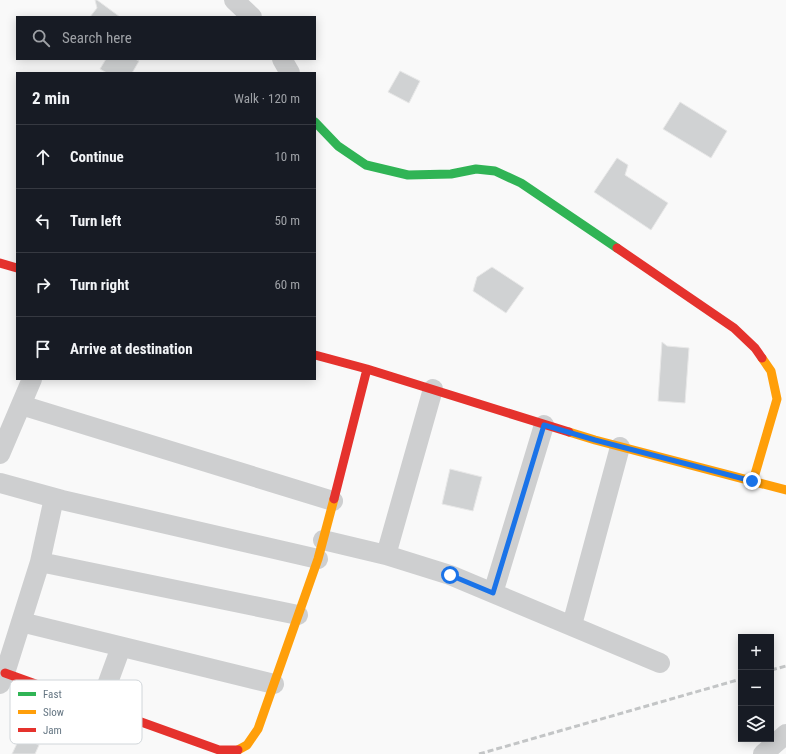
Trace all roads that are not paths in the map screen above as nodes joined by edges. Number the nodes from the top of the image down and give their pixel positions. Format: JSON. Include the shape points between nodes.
{"nodes":[{"id":1,"x":234,"y":0,"type":"edge"},
{"id":2,"x":251,"y":16,"type":"edge"},
{"id":3,"x":283,"y":60,"type":"edge"},
{"id":4,"x":289,"y":72,"type":"edge"},
{"id":5,"x":316,"y":123,"type":"edge"},
{"id":6,"x":0,"y":263,"type":"edge"},
{"id":7,"x":16,"y":268,"type":"edge"},
{"id":8,"x":316,"y":355,"type":"edge"},
{"id":9,"x":367,"y":369,"type":"junction"},
{"id":10,"x":32,"y":380,"type":"edge"},
{"id":11,"x":433,"y":390,"type":"junction"},
{"id":12,"x":21,"y":405,"type":"junction"},
{"id":13,"x":544,"y":425,"type":"junction"},
{"id":14,"x":620,"y":447,"type":"junction"},
{"id":15,"x":0,"y":454,"type":"edge"},
{"id":16,"x":752,"y":481,"type":"junction"},
{"id":17,"x":0,"y":483,"type":"edge"},
{"id":18,"x":786,"y":490,"type":"edge"},
{"id":19,"x":54,"y":498,"type":"junction"},
{"id":20,"x":333,"y":501,"type":"junction"},
{"id":21,"x":323,"y":540,"type":"junction"},
{"id":22,"x":386,"y":555,"type":"junction"},
{"id":23,"x":318,"y":559,"type":"junction"},
{"id":24,"x":40,"y":562,"type":"junction"},
{"id":25,"x":493,"y":593,"type":"junction"},
{"id":26,"x":298,"y":615,"type":"junction"},
{"id":27,"x":21,"y":622,"type":"junction"},
{"id":28,"x":572,"y":625,"type":"junction"},
{"id":29,"x":122,"y":647,"type":"junction"},
{"id":30,"x":660,"y":663,"type":"dead end"},
{"id":31,"x":3,"y":678,"type":"edge"},
{"id":32,"x":109,"y":680,"type":"edge"},
{"id":33,"x":274,"y":684,"type":"junction"},
{"id":34,"x":142,"y":722,"type":"edge"},
{"id":35,"x":786,"y":734,"type":"edge"},
{"id":36,"x":763,"y":754,"type":"edge"}],
"edges":[{"from":1,"to":2,"type":"street"},
{"from":3,"to":4,"type":"street"},
{"from":5,"to":16,"type":"street","via":[[338,146],[366,165],[408,175],[451,174],[476,169],[495,171],[521,183],[734,328],[755,348],[771,371],[777,400]]},
{"from":6,"to":7,"type":"street"},
{"from":8,"to":9,"type":"street"},
{"from":9,"to":11,"type":"street"},
{"from":9,"to":20,"type":"street"},
{"from":10,"to":12,"type":"street"},
{"from":11,"to":13,"type":"street"},
{"from":11,"to":22,"type":"street"},
{"from":12,"to":15,"type":"street"},
{"from":12,"to":20,"type":"street"},
{"from":13,"to":14,"type":"street"},
{"from":13,"to":25,"type":"street"},
{"from":14,"to":16,"type":"street"},
{"from":14,"to":28,"type":"street"},
{"from":16,"to":18,"type":"street"},
{"from":17,"to":19,"type":"street"},
{"from":19,"to":23,"type":"street"},
{"from":19,"to":24,"type":"street"},
{"from":20,"to":21,"type":"street"},
{"from":21,"to":22,"type":"street"},
{"from":21,"to":23,"type":"street"},
{"from":22,"to":25,"type":"street","via":[[450,575]]},
{"from":23,"to":26,"type":"street"},
{"from":24,"to":26,"type":"street"},
{"from":24,"to":27,"type":"street"},
{"from":25,"to":28,"type":"street"},
{"from":26,"to":33,"type":"street"},
{"from":27,"to":29,"type":"street"},
{"from":27,"to":31,"type":"street"},
{"from":28,"to":30,"type":"street"},
{"from":29,"to":32,"type":"street"},
{"from":29,"to":33,"type":"street"},
{"from":33,"to":34,"type":"street","via":[[258,729],[247,745],[234,752],[219,750]]},
{"from":35,"to":36,"type":"street"}]}
